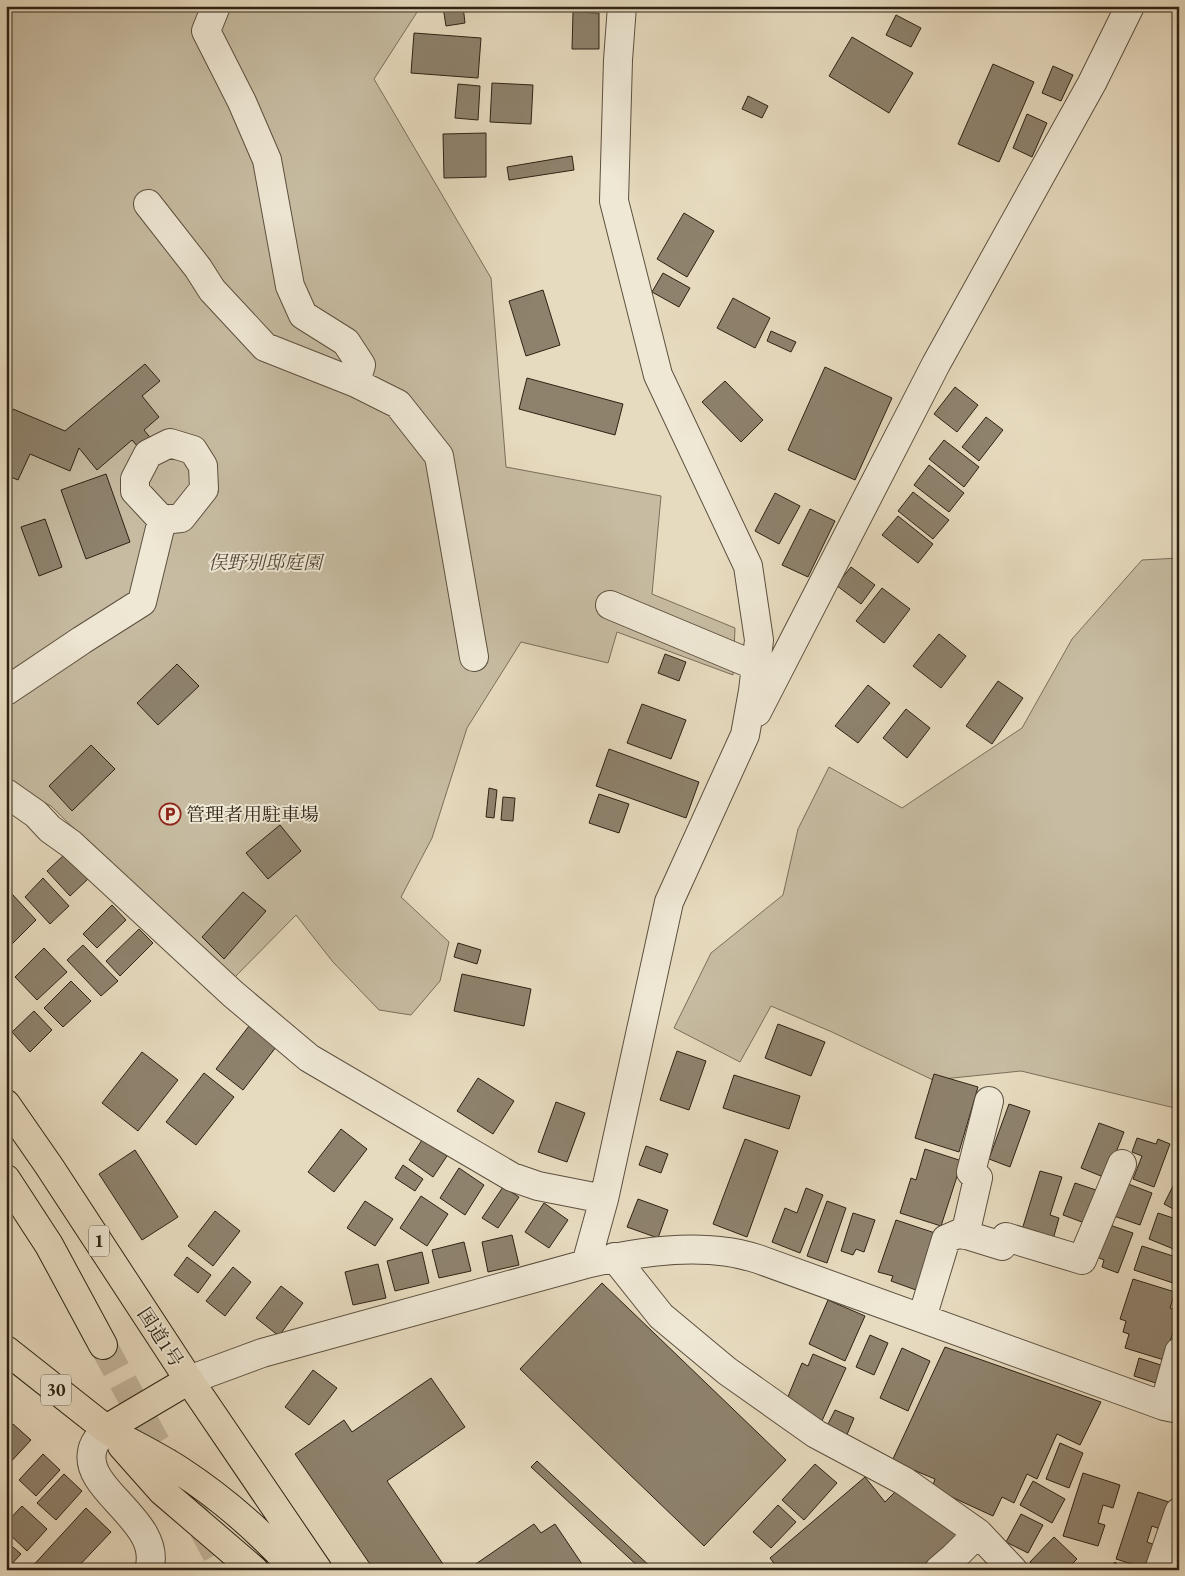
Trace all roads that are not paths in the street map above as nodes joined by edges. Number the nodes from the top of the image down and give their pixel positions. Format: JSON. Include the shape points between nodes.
{"nodes":[{"id":1,"x":216,"y":6,"type":"edge"},
{"id":2,"x":622,"y":6,"type":"edge"},
{"id":3,"x":1130,"y":6,"type":"edge"},
{"id":4,"x":148,"y":204,"type":"dead end"},
{"id":5,"x":356,"y":384,"type":"junction"},
{"id":6,"x":162,"y":520,"type":"dead end"},
{"id":7,"x":610,"y":605,"type":"dead end"},
{"id":8,"x":474,"y":657,"type":"dead end"},
{"id":9,"x":756,"y":666,"type":"junction"},
{"id":10,"x":6,"y":692,"type":"edge"},
{"id":11,"x":746,"y":734,"type":"junction"},
{"id":12,"x":6,"y":793,"type":"edge"},
{"id":13,"x":989,"y":1100,"type":"dead end"},
{"id":14,"x":6,"y":1104,"type":"edge"},
{"id":15,"x":1122,"y":1164,"type":"dead end"},
{"id":16,"x":6,"y":1179,"type":"edge"},
{"id":17,"x":604,"y":1199,"type":"junction"},
{"id":18,"x":965,"y":1235,"type":"junction"},
{"id":19,"x":614,"y":1257,"type":"junction"},
{"id":20,"x":586,"y":1264,"type":"junction"},
{"id":21,"x":922,"y":1318,"type":"junction"},
{"id":22,"x":103,"y":1345,"type":"tunnel mouth"},
{"id":23,"x":1179,"y":1352,"type":"edge"},
{"id":24,"x":8,"y":1356,"type":"edge"},
{"id":25,"x":189,"y":1380,"type":"junction"},
{"id":26,"x":1171,"y":1407,"type":"edge"},
{"id":27,"x":106,"y":1429,"type":"junction"},
{"id":28,"x":1179,"y":1512,"type":"edge"},
{"id":29,"x":978,"y":1533,"type":"junction"},
{"id":30,"x":154,"y":1567,"type":"edge"},
{"id":31,"x":254,"y":1570,"type":"edge"},
{"id":32,"x":295,"y":1570,"type":"edge"},
{"id":33,"x":318,"y":1570,"type":"edge"},
{"id":34,"x":939,"y":1570,"type":"edge"},
{"id":35,"x":1014,"y":1570,"type":"edge"},
{"id":36,"x":1159,"y":1570,"type":"edge"}],
"edges":[{"from":1,"to":5,"type":"street","via":[[206,31],[268,160],[290,286],[303,315],[346,342],[361,365]]},
{"from":2,"to":9,"type":"street","via":[[614,201],[658,375],[748,566],[759,640]]},
{"from":3,"to":11,"type":"street","via":[[1092,83],[936,364]]},
{"from":4,"to":5,"type":"street","via":[[212,290],[265,347]]},
{"from":5,"to":8,"type":"street","via":[[398,404],[439,456]]},
{"from":6,"to":10,"type":"street","via":[[142,602]]},
{"from":7,"to":9,"type":"street"},
{"from":9,"to":11,"type":"street"},
{"from":11,"to":17,"type":"street","via":[[670,902]]},
{"from":12,"to":17,"type":"street","via":[[71,844],[233,994],[309,1058],[512,1177],[538,1186]]},
{"from":13,"to":18,"type":"street","via":[[971,1172],[978,1178]]},
{"from":14,"to":25,"type":"main road","name":"国道1号","number":"1"},
{"from":15,"to":18,"type":"street","via":[[1082,1260],[1006,1237],[1002,1246]]},
{"from":16,"to":22,"type":"main road","via":[[49,1245]]},
{"from":17,"to":20,"type":"street"},
{"from":18,"to":21,"type":"street","via":[[960,1233],[946,1239]]},
{"from":19,"to":20,"type":"street"},
{"from":19,"to":21,"type":"street","via":[[701,1249],[729,1252],[758,1259]]},
{"from":19,"to":29,"type":"street","via":[[661,1316],[727,1371],[816,1434],[904,1481]]},
{"from":20,"to":25,"type":"street","via":[[262,1353]]},
{"from":21,"to":26,"type":"street"},
{"from":23,"to":26,"type":"street"},
{"from":24,"to":27,"type":"main road","number":"30"},
{"from":25,"to":27,"type":"main road"},
{"from":25,"to":33,"type":"main road","name":"国道1号","number":"1"},
{"from":27,"to":30,"type":"street","via":[[96,1440],[91,1453],[92,1466],[144,1533]]},
{"from":27,"to":31,"type":"main road","via":[[162,1491]]},
{"from":27,"to":32,"type":"main road","via":[[179,1470],[222,1502],[255,1529]]},
{"from":28,"to":36,"type":"street"},
{"from":29,"to":34,"type":"street"},
{"from":29,"to":35,"type":"street"}]}
